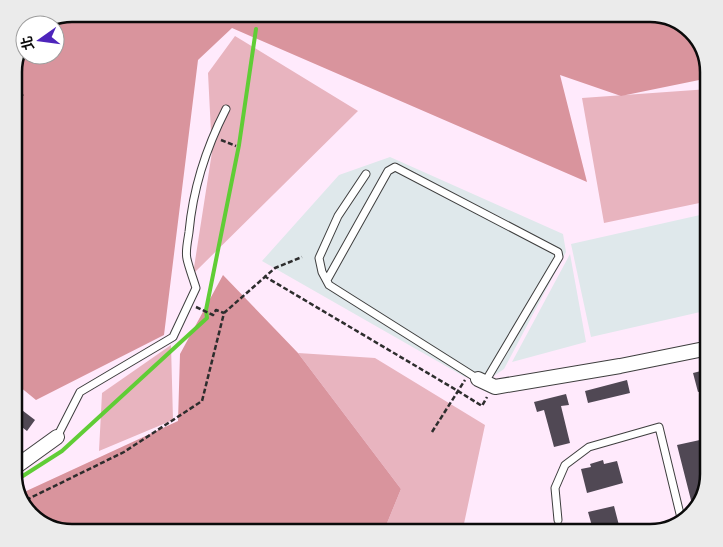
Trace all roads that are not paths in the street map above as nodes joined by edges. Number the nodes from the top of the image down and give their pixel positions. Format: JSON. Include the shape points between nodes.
{"nodes":[{"id":1,"x":226,"y":109,"type":"dead end"},
{"id":2,"x":366,"y":174,"type":"dead end"},
{"id":3,"x":327,"y":280,"type":"junction"},
{"id":4,"x":700,"y":350,"type":"edge"},
{"id":5,"x":485,"y":382,"type":"junction"},
{"id":6,"x":57,"y":437,"type":"joint"},
{"id":7,"x":23,"y":462,"type":"edge"},
{"id":8,"x":680,"y":515,"type":"edge"},
{"id":9,"x":558,"y":520,"type":"dead end"}],
"edges":[{"from":1,"to":6,"type":"lane","via":[[212,137],[192,202],[186,257],[196,288],[173,337],[80,392]]},
{"from":2,"to":3,"type":"lane","via":[[338,216],[319,258]]},
{"from":3,"to":5,"type":"lane","via":[[329,285]]},
{"from":3,"to":5,"type":"lane","via":[[388,171],[395,167],[558,252],[559,258]]},
{"from":4,"to":5,"type":"street","via":[[620,366]]},
{"from":6,"to":7,"type":"street"},
{"from":8,"to":9,"type":"lane","via":[[659,427],[590,447],[565,465],[555,488]]}]}
